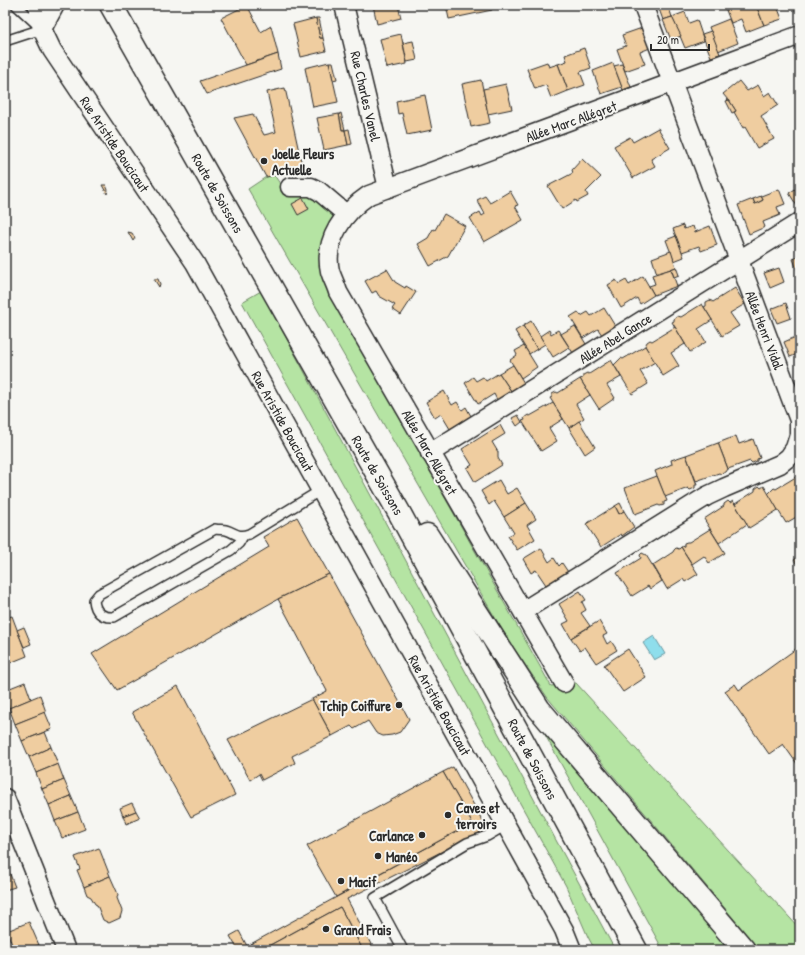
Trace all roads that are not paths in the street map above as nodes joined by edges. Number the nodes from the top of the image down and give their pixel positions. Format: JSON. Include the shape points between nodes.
{"nodes":[{"id":1,"x":16,"y":5,"type":"edge"},
{"id":2,"x":38,"y":5,"type":"edge"},
{"id":3,"x":55,"y":5,"type":"edge"},
{"id":4,"x":110,"y":5,"type":"edge"},
{"id":5,"x":127,"y":5,"type":"edge"},
{"id":6,"x":344,"y":5,"type":"edge"},
{"id":7,"x":643,"y":5,"type":"edge"},
{"id":8,"x":42,"y":29,"type":"junction"},
{"id":9,"x":800,"y":35,"type":"edge"},
{"id":10,"x":5,"y":41,"type":"edge"},
{"id":11,"x":672,"y":83,"type":"junction"},
{"id":12,"x":194,"y":138,"type":"junction"},
{"id":13,"x":290,"y":187,"type":"dead end"},
{"id":14,"x":388,"y":188,"type":"junction"},
{"id":15,"x":346,"y":214,"type":"junction"},
{"id":16,"x":800,"y":222,"type":"edge"},
{"id":17,"x":739,"y":261,"type":"junction"},
{"id":18,"x":430,"y":453,"type":"junction"},
{"id":19,"x":321,"y":490,"type":"junction"},
{"id":20,"x":410,"y":509,"type":"junction"},
{"id":21,"x":243,"y":536,"type":"junction"},
{"id":22,"x":523,"y":611,"type":"junction"},
{"id":23,"x":564,"y":683,"type":"dead end"},
{"id":24,"x":5,"y":798,"type":"edge"},
{"id":25,"x":506,"y":825,"type":"junction"},
{"id":26,"x":11,"y":831,"type":"edge"},
{"id":27,"x":66,"y":950,"type":"edge"},
{"id":28,"x":403,"y":950,"type":"edge"},
{"id":29,"x":572,"y":950,"type":"edge"},
{"id":30,"x":636,"y":950,"type":"edge"},
{"id":31,"x":650,"y":950,"type":"edge"},
{"id":32,"x":744,"y":950,"type":"edge"}],
"edges":[{"from":1,"to":8,"type":"lane","name":"Rue Aristide Boucicaut"},
{"from":2,"to":8,"type":"street","name":"Rue Aristide Boucicaut"},
{"from":3,"to":8,"type":"street"},
{"from":4,"to":12,"type":"main road","name":"Route de Soissons"},
{"from":5,"to":12,"type":"main road","name":"Route de Soissons"},
{"from":6,"to":14,"type":"street","name":"Rue Charles Vanel"},
{"from":7,"to":11,"type":"street","name":"Allée Henri Vidal"},
{"from":8,"to":10,"type":"lane"},
{"from":8,"to":19,"type":"street","name":"Rue Aristide Boucicaut","via":[[52,50],[195,263]]},
{"from":9,"to":11,"type":"street","name":"Allée Marc Allégret"},
{"from":11,"to":14,"type":"street","name":"Allée Marc Allégret"},
{"from":11,"to":17,"type":"street","name":"Allée Henri Vidal"},
{"from":12,"to":20,"type":"main road","name":"Route de Soissons"},
{"from":12,"to":30,"type":"main road","name":"Route de Soissons"},
{"from":13,"to":15,"type":"street","via":[[311,187]]},
{"from":14,"to":15,"type":"street","name":"Allée Marc Allégret","via":[[369,195]]},
{"from":15,"to":18,"type":"street","name":"Allée Marc Allégret","via":[[334,235],[329,260],[330,271],[338,292]]},
{"from":16,"to":17,"type":"street","name":"Allée Abel Gance"},
{"from":17,"to":18,"type":"street","name":"Allée Abel Gance"},
{"from":17,"to":22,"type":"street","name":"Allée Henri Vidal","via":[[799,420],[799,435],[795,448],[780,464],[707,496]]},
{"from":18,"to":22,"type":"street","name":"Allée Marc Allégret"},
{"from":19,"to":21,"type":"lane"},
{"from":19,"to":25,"type":"street","name":"Rue Aristide Boucicaut"},
{"from":20,"to":31,"type":"main road","name":"Route de Soissons"},
{"from":20,"to":32,"type":"main road","via":[[539,709]]},
{"from":21,"to":21,"type":"lane","via":[[225,530],[215,530],[99,594],[94,600],[95,607],[100,614],[114,617],[231,550]]},
{"from":22,"to":23,"type":"street","name":"Allée Marc Allégret"},
{"from":24,"to":26,"type":"street"},
{"from":25,"to":28,"type":"lane","via":[[488,836],[467,843],[375,898]]},
{"from":25,"to":29,"type":"street","name":"Rue Aristide Boucicaut","via":[[564,930]]},
{"from":26,"to":27,"type":"street"}]}
